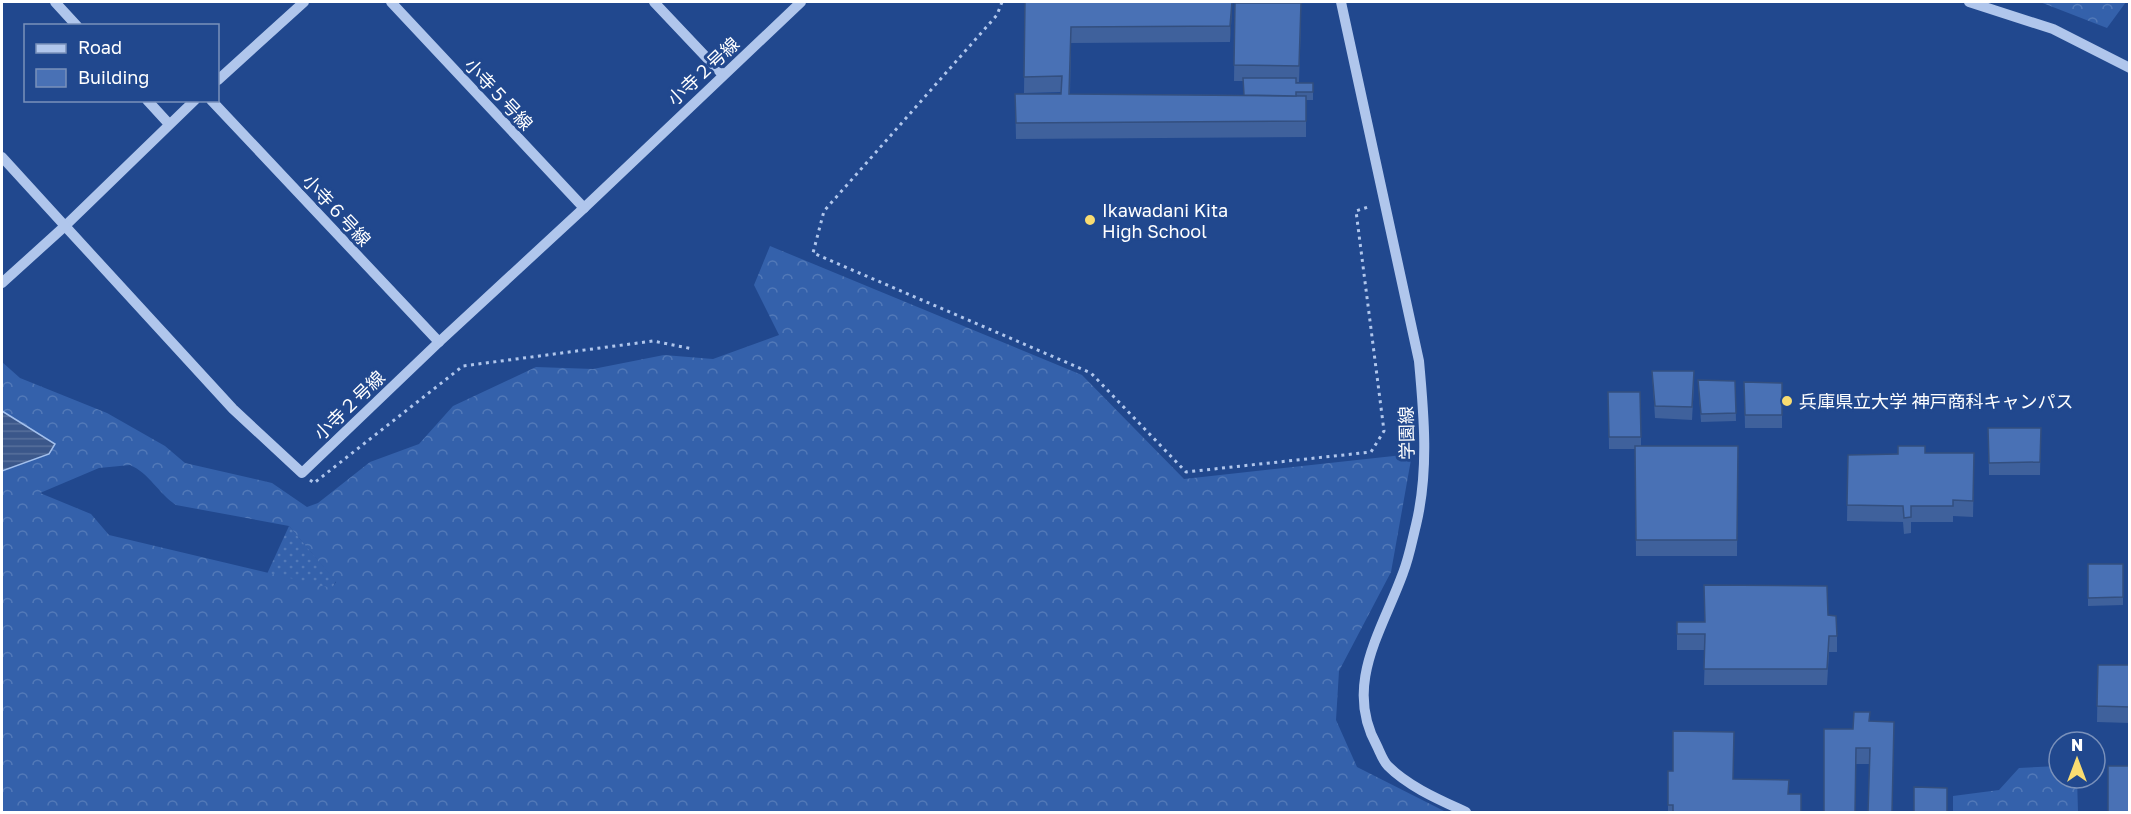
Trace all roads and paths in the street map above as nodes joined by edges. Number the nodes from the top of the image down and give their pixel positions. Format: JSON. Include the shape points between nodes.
{"nodes":[{"id":1,"x":55,"y":2,"type":"edge"},
{"id":2,"x":304,"y":2,"type":"edge"},
{"id":3,"x":391,"y":2,"type":"edge"},
{"id":4,"x":654,"y":2,"type":"edge"},
{"id":5,"x":801,"y":2,"type":"edge"},
{"id":6,"x":1002,"y":2,"type":"edge"},
{"id":7,"x":1341,"y":2,"type":"edge"},
{"id":8,"x":1969,"y":2,"type":"edge"},
{"id":9,"x":75,"y":24,"type":"edge"},
{"id":10,"x":2130,"y":68,"type":"edge"},
{"id":11,"x":723,"y":75,"type":"junction"},
{"id":12,"x":219,"y":79,"type":"edge"},
{"id":13,"x":149,"y":102,"type":"edge"},
{"id":14,"x":193,"y":102,"type":"edge"},
{"id":15,"x":213,"y":102,"type":"edge"},
{"id":16,"x":169,"y":124,"type":"junction"},
{"id":17,"x":2,"y":157,"type":"edge"},
{"id":18,"x":1384,"y":202,"type":"junction"},
{"id":19,"x":584,"y":208,"type":"junction"},
{"id":20,"x":65,"y":226,"type":"junction"},
{"id":21,"x":2,"y":283,"type":"edge"},
{"id":22,"x":439,"y":342,"type":"junction"},
{"id":23,"x":693,"y":349,"type":"dead end"},
{"id":24,"x":303,"y":473,"type":"junction"},
{"id":25,"x":1466,"y":813,"type":"edge"}],
"edges":[{"from":1,"to":9,"type":"street"},
{"from":2,"to":12,"type":"street"},
{"from":3,"to":19,"type":"street","name":"小寺５号線"},
{"from":4,"to":11,"type":"street"},
{"from":5,"to":11,"type":"street","name":"小寺２号線"},
{"from":6,"to":18,"type":"path","via":[[997,15],[824,211],[813,254],[1091,374],[1186,472],[1371,452],[1384,431],[1356,211]]},
{"from":7,"to":18,"type":"street","name":"学園線"},
{"from":8,"to":10,"type":"street","via":[[2053,29]]},
{"from":11,"to":19,"type":"street","name":"小寺２号線"},
{"from":13,"to":16,"type":"street"},
{"from":14,"to":16,"type":"street"},
{"from":15,"to":22,"type":"street","name":"小寺６号線"},
{"from":16,"to":20,"type":"street"},
{"from":17,"to":20,"type":"street"},
{"from":18,"to":25,"type":"street","name":"学園線","via":[[1419,361],[1424,413],[1423,481],[1404,571],[1367,662],[1362,693],[1367,729],[1387,765],[1421,790]]},
{"from":19,"to":22,"type":"street","name":"小寺２号線"},
{"from":20,"to":21,"type":"street"},
{"from":20,"to":24,"type":"street","via":[[233,409]]},
{"from":22,"to":24,"type":"street","name":"小寺２号線"},
{"from":23,"to":24,"type":"path","via":[[653,341],[463,366],[314,483]]}]}
